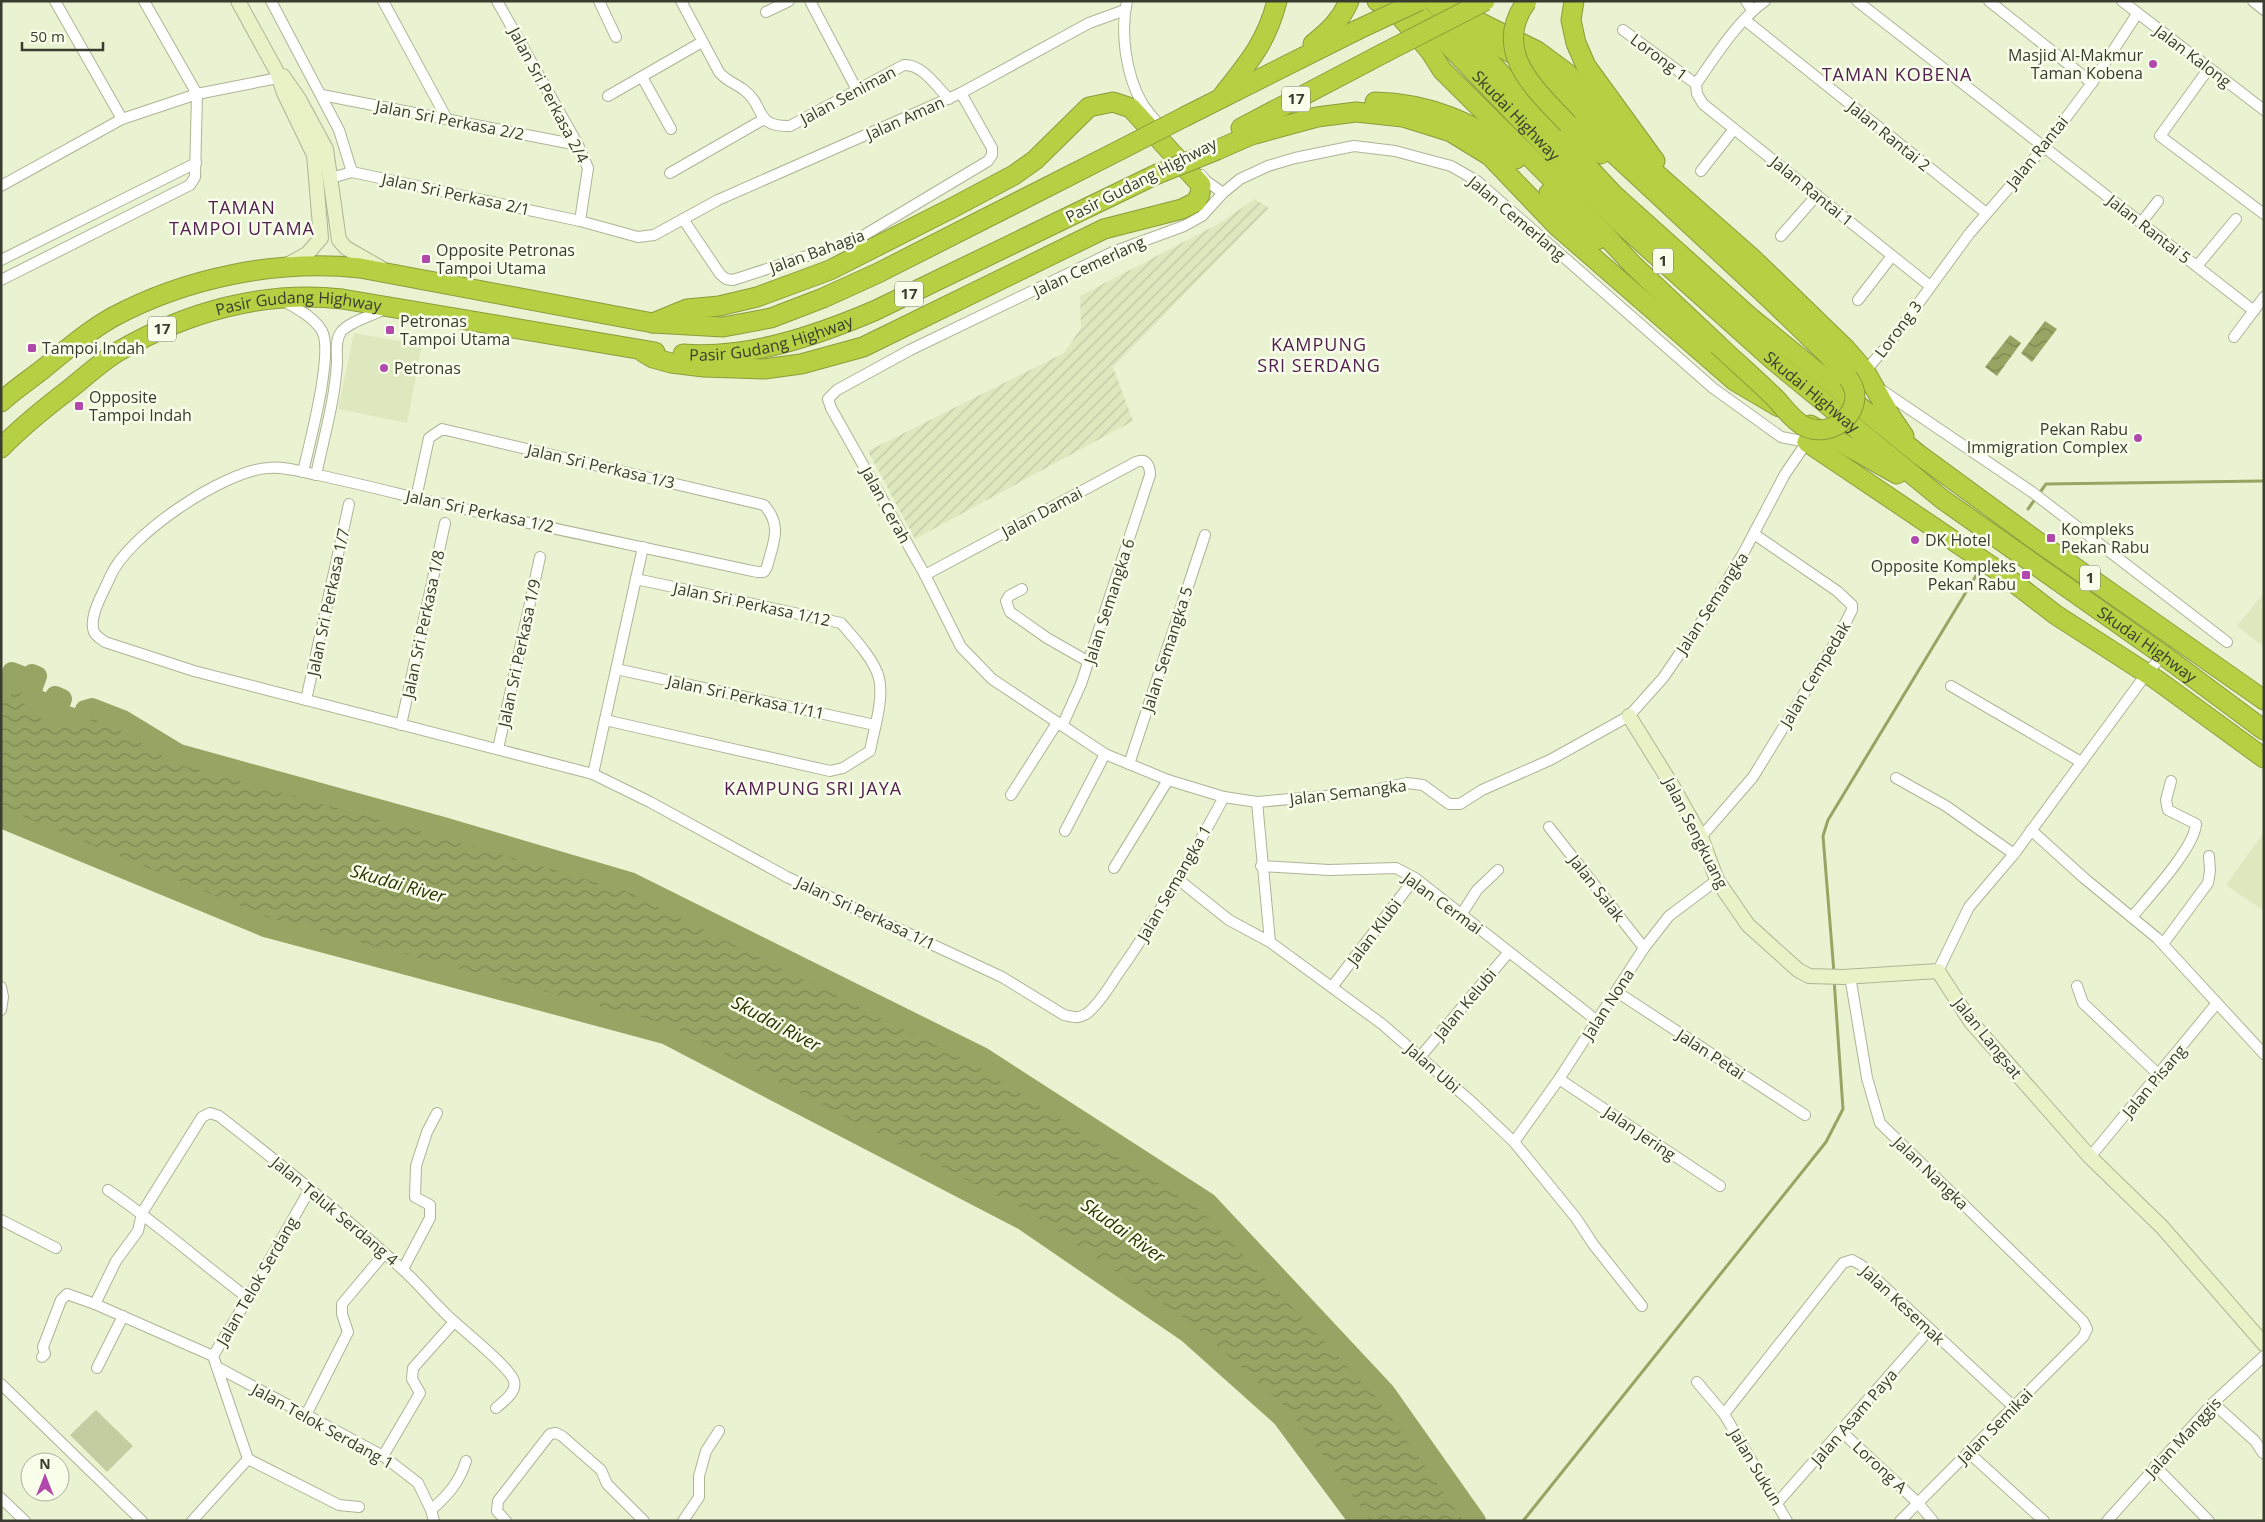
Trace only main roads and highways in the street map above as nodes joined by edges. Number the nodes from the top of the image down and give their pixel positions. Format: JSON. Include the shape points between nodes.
{"nodes":[{"id":1,"x":1277,"y":1,"type":"edge"},
{"id":2,"x":1377,"y":1,"type":"edge"},
{"id":3,"x":1396,"y":1,"type":"edge"},
{"id":4,"x":1406,"y":1,"type":"edge"},
{"id":5,"x":1485,"y":1,"type":"edge"},
{"id":6,"x":1527,"y":1,"type":"edge"},
{"id":7,"x":1574,"y":1,"type":"edge"},
{"id":8,"x":1444,"y":5,"type":"edge"},
{"id":9,"x":1347,"y":7,"type":"edge"},
{"id":10,"x":1418,"y":8,"type":"edge"},
{"id":11,"x":1282,"y":68,"type":"junction"},
{"id":12,"x":1221,"y":98,"type":"junction"},
{"id":13,"x":1255,"y":134,"type":"junction"},
{"id":14,"x":1214,"y":147,"type":"junction"},
{"id":15,"x":1674,"y":189,"type":"junction"},
{"id":16,"x":1558,"y":194,"type":"junction"},
{"id":17,"x":653,"y":323,"type":"junction"},
{"id":18,"x":644,"y":352,"type":"junction"},
{"id":19,"x":1863,"y":378,"type":"junction"},
{"id":20,"x":1,"y":402,"type":"edge"},
{"id":21,"x":1830,"y":436,"type":"junction"},
{"id":22,"x":1,"y":448,"type":"edge"},
{"id":23,"x":1918,"y":454,"type":"junction"},
{"id":24,"x":1942,"y":499,"type":"junction"},
{"id":25,"x":2264,"y":700,"type":"edge"},
{"id":26,"x":2264,"y":730,"type":"edge"},
{"id":27,"x":2264,"y":758,"type":"edge"}],
"edges":[{"from":1,"to":12,"type":"highway","via":[[1262,44]]},
{"from":2,"to":16,"type":"highway","via":[[1398,14],[1442,70]]},
{"from":3,"to":10,"type":"highway"},
{"from":4,"to":10,"type":"highway","name":"Skudai Highway","number":"1"},
{"from":5,"to":14,"type":"highway","name":"Pasir Gudang Highway","number":"17","bridge":true},
{"from":6,"to":19,"type":"highway","bridge":true,"via":[[1518,18],[1513,48],[1519,66],[1536,90],[1674,225]]},
{"from":7,"to":15,"type":"highway","via":[[1571,20],[1586,66]]},
{"from":8,"to":15,"type":"highway","via":[[1537,51],[1568,74],[1636,156]]},
{"from":8,"to":19,"type":"highway","via":[[1474,34],[1535,66],[1556,82],[1608,148],[1778,307]]},
{"from":8,"to":23,"type":"highway","name":"Skudai Highway","number":"1","via":[[1613,194],[1751,318]]},
{"from":9,"to":11,"type":"highway","via":[[1334,26]]},
{"from":10,"to":11,"type":"highway","name":"Pasir Gudang Highway","number":"17","bridge":true,"via":[[1357,30]]},
{"from":10,"to":24,"type":"highway","name":"Skudai Highway","number":"1","via":[[1620,222],[1773,360]]},
{"from":11,"to":12,"type":"highway","name":"Pasir Gudang Highway","number":"17"},
{"from":12,"to":17,"type":"highway","name":"Pasir Gudang Highway","number":"17","bridge":true,"via":[[878,273],[814,302],[771,318],[723,327]]},
{"from":13,"to":14,"type":"highway"},
{"from":13,"to":16,"type":"highway","via":[[1296,115],[1336,104],[1406,104],[1459,120],[1510,153]]},
{"from":13,"to":21,"type":"highway","via":[[1318,117],[1356,112],[1403,117],[1451,132],[1490,156],[1558,226],[1735,381]]},
{"from":14,"to":18,"type":"highway","name":"Pasir Gudang Highway","number":"17","bridge":true,"via":[[833,328],[740,352],[698,355]]},
{"from":15,"to":19,"type":"highway","via":[[1813,316]]},
{"from":16,"to":19,"type":"highway","bridge":true,"via":[[1777,400],[1792,418],[1810,429],[1832,429],[1846,418],[1852,408],[1854,388]]},
{"from":17,"to":18,"type":"highway","via":[[687,309],[758,297],[838,266],[1014,174],[1035,160],[1089,107],[1112,102],[1131,108],[1201,186],[1196,202],[1104,229],[863,347],[801,364],[764,369],[704,368],[671,363]]},
{"from":17,"to":20,"type":"highway","name":"Pasir Gudang Highway","number":"17","via":[[332,265],[280,268],[206,282],[161,296],[113,317]]},
{"from":18,"to":22,"type":"highway","name":"Pasir Gudang Highway","number":"17","via":[[320,296],[278,298],[209,311],[166,327],[118,351],[25,423]]},
{"from":19,"to":23,"type":"highway"},
{"from":21,"to":24,"type":"highway"},
{"from":21,"to":27,"type":"highway","via":[[1806,442],[2000,572],[2056,615],[2147,673]]},
{"from":23,"to":25,"type":"highway","name":"Skudai Highway","number":"1"},
{"from":24,"to":26,"type":"highway","name":"Skudai Highway","number":"1"}]}
